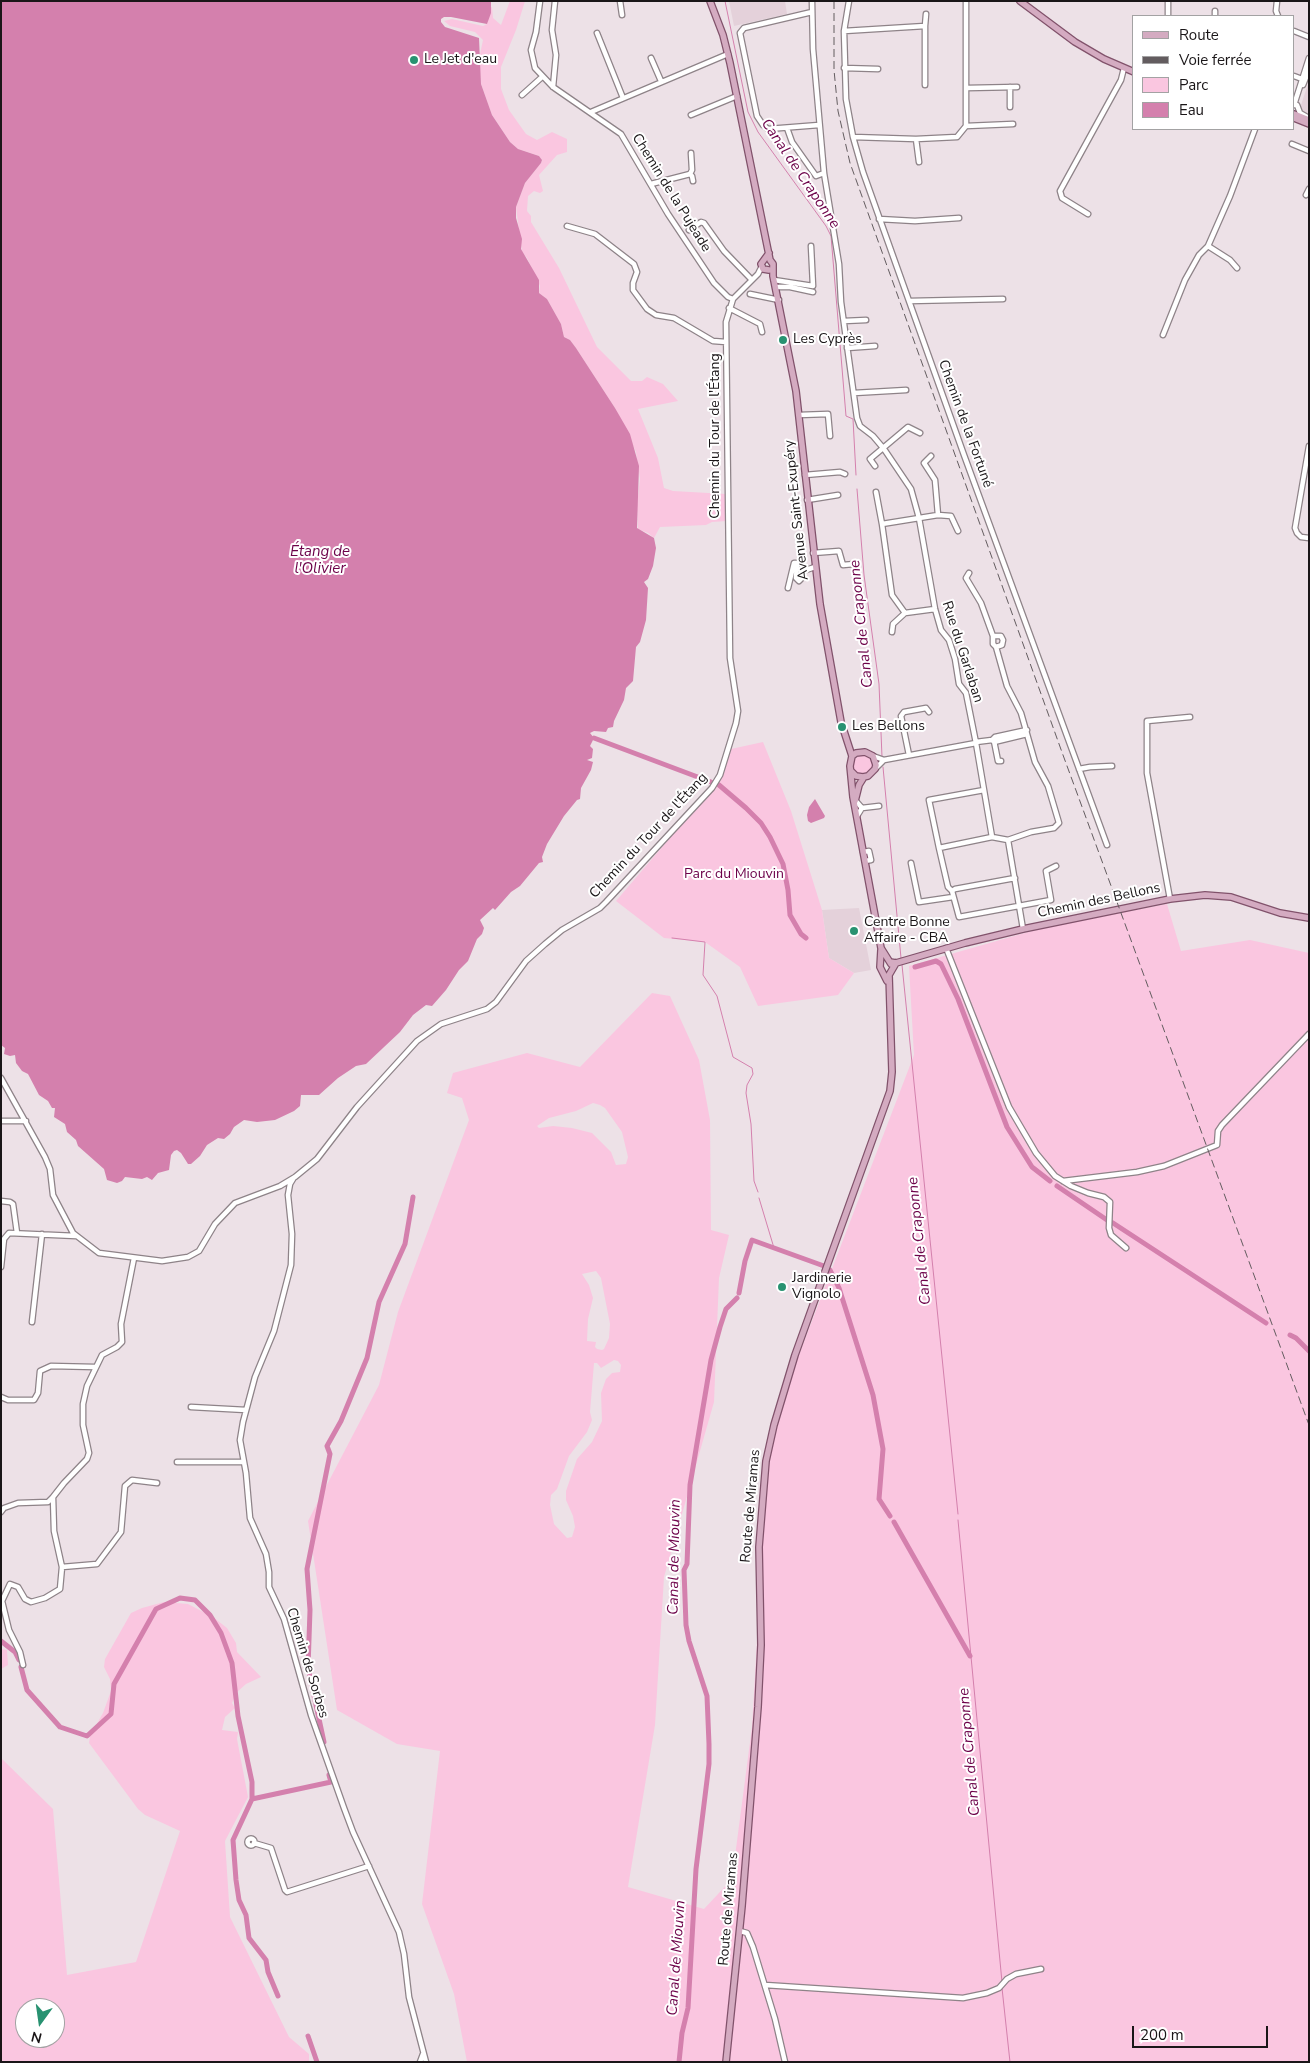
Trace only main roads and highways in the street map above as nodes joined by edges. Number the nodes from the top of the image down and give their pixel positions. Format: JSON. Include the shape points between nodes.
{"nodes":[{"id":1,"x":710,"y":1,"type":"edge"},
{"id":2,"x":1020,"y":1,"type":"edge"},
{"id":3,"x":1132,"y":71,"type":"edge"},
{"id":4,"x":1295,"y":115,"type":"edge"},
{"id":5,"x":1309,"y":121,"type":"edge"},
{"id":6,"x":847,"y":740,"type":"junction"},
{"id":7,"x":861,"y":752,"type":"junction"},
{"id":8,"x":852,"y":756,"type":"junction"},
{"id":9,"x":851,"y":771,"type":"junction"},
{"id":10,"x":864,"y":778,"type":"junction"},
{"id":11,"x":855,"y":802,"type":"junction"},
{"id":12,"x":1309,"y":918,"type":"edge"},
{"id":13,"x":881,"y":948,"type":"junction"},
{"id":14,"x":881,"y":964,"type":"junction"},
{"id":15,"x":891,"y":965,"type":"junction"},
{"id":16,"x":883,"y":972,"type":"junction"},
{"id":17,"x":888,"y":988,"type":"junction"},
{"id":18,"x":726,"y":2062,"type":"edge"}],
"edges":[{"from":1,"to":6,"type":"main road","name":"Avenue Saint-Exupéry","via":[[728,54],[768,263],[793,372],[815,567],[838,706]]},
{"from":2,"to":3,"type":"main road","via":[[1075,42]]},
{"from":4,"to":5,"type":"main road"},
{"from":6,"to":7,"type":"main road"},
{"from":6,"to":8,"type":"main road","name":"Avenue Saint-Exupéry"},
{"from":7,"to":8,"type":"main road"},
{"from":7,"to":10,"type":"main road","via":[[873,756],[876,764]]},
{"from":8,"to":9,"type":"main road"},
{"from":9,"to":10,"type":"main road"},
{"from":9,"to":11,"type":"main road"},
{"from":10,"to":11,"type":"main road"},
{"from":11,"to":13,"type":"main road"},
{"from":12,"to":15,"type":"main road","name":"Chemin des Bellons","via":[[1280,914],[1220,895],[1205,895],[1023,929]]},
{"from":13,"to":14,"type":"main road"},
{"from":13,"to":15,"type":"main road"},
{"from":14,"to":15,"type":"main road"},
{"from":14,"to":16,"type":"main road"},
{"from":15,"to":16,"type":"main road"},
{"from":15,"to":17,"type":"main road","name":"Route de Miramas"},
{"from":16,"to":17,"type":"main road"},
{"from":17,"to":18,"type":"main road","name":"Route de Miramas","via":[[892,1056],[890,1091],[792,1362],[766,1461],[759,1523],[761,1645],[758,1707]]}]}
